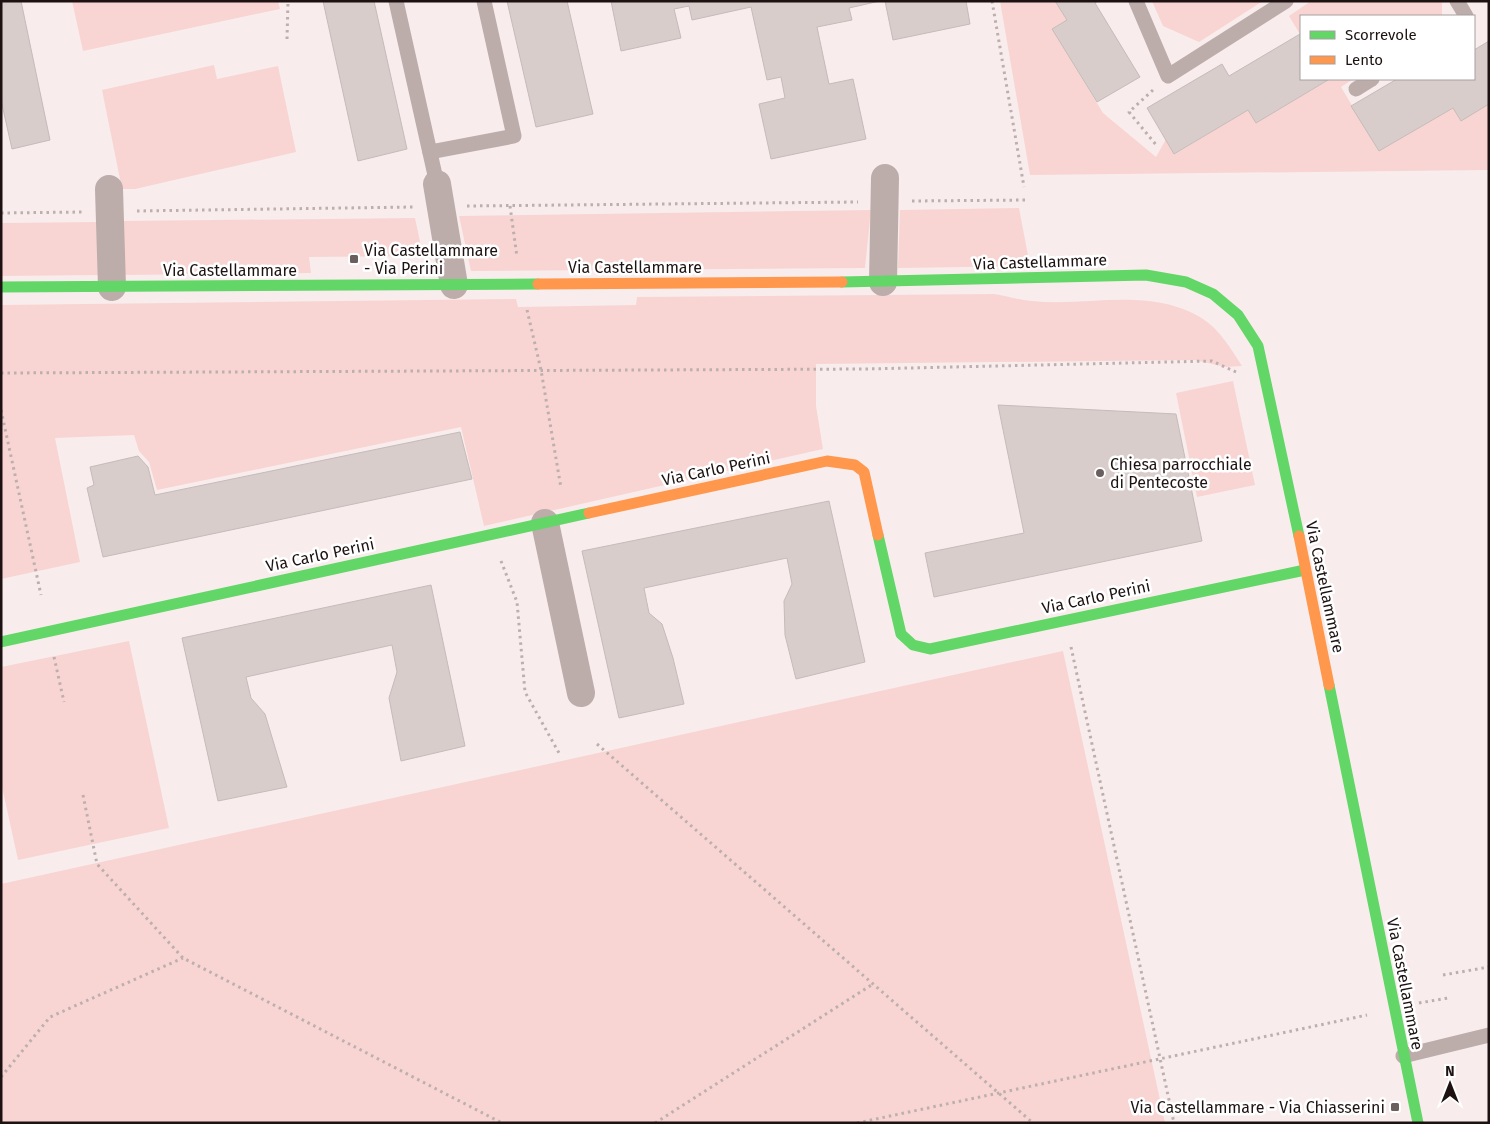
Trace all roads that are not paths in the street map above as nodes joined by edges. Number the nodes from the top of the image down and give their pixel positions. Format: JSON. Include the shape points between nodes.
{"nodes":[{"id":1,"x":396,"y":1,"type":"edge"},
{"id":2,"x":484,"y":1,"type":"edge"},
{"id":3,"x":1136,"y":1,"type":"edge"},
{"id":4,"x":1286,"y":1,"type":"edge"},
{"id":5,"x":1457,"y":1,"type":"edge"},
{"id":6,"x":1465,"y":15,"type":"edge"},
{"id":7,"x":1370,"y":80,"type":"edge"},
{"id":8,"x":1356,"y":89,"type":"dead end"},
{"id":9,"x":430,"y":152,"type":"junction"},
{"id":10,"x":885,"y":178,"type":"dead end"},
{"id":11,"x":438,"y":184,"type":"joint"},
{"id":12,"x":109,"y":189,"type":"dead end"},
{"id":13,"x":883,"y":282,"type":"junction"},
{"id":14,"x":454,"y":285,"type":"junction"},
{"id":15,"x":112,"y":287,"type":"junction"},
{"id":16,"x":1,"y":288,"type":"edge"},
{"id":17,"x":545,"y":523,"type":"junction"},
{"id":18,"x":1305,"y":570,"type":"junction"},
{"id":19,"x":1,"y":642,"type":"edge"},
{"id":20,"x":581,"y":693,"type":"dead end"},
{"id":21,"x":1489,"y":1035,"type":"edge"},
{"id":22,"x":1403,"y":1056,"type":"junction"},
{"id":23,"x":1418,"y":1123,"type":"edge"}],
"edges":[{"from":1,"to":9,"type":"lane"},
{"from":2,"to":9,"type":"lane","via":[[514,136]]},
{"from":3,"to":4,"type":"lane","via":[[1168,76]]},
{"from":5,"to":6,"type":"lane"},
{"from":7,"to":8,"type":"lane"},
{"from":9,"to":11,"type":"lane"},
{"from":10,"to":13,"type":"street"},
{"from":11,"to":14,"type":"street"},
{"from":12,"to":15,"type":"street"},
{"from":13,"to":14,"type":"street","name":"Via Castellammare"},
{"from":13,"to":18,"type":"street","name":"Via Castellammare","via":[[1146,275],[1186,282],[1213,294],[1238,315],[1258,346]]},
{"from":14,"to":15,"type":"street","name":"Via Castellammare"},
{"from":15,"to":16,"type":"street","name":"Via Castellammare"},
{"from":17,"to":18,"type":"street","name":"Via Carlo Perini","via":[[827,461],[855,465],[864,472],[867,480],[901,634],[908,644],[930,649]]},
{"from":17,"to":19,"type":"street","name":"Via Carlo Perini"},
{"from":17,"to":20,"type":"street"},
{"from":18,"to":22,"type":"street","name":"Via Castellammare"},
{"from":21,"to":22,"type":"lane"},
{"from":22,"to":23,"type":"street","name":"Via Castellammare"}]}
